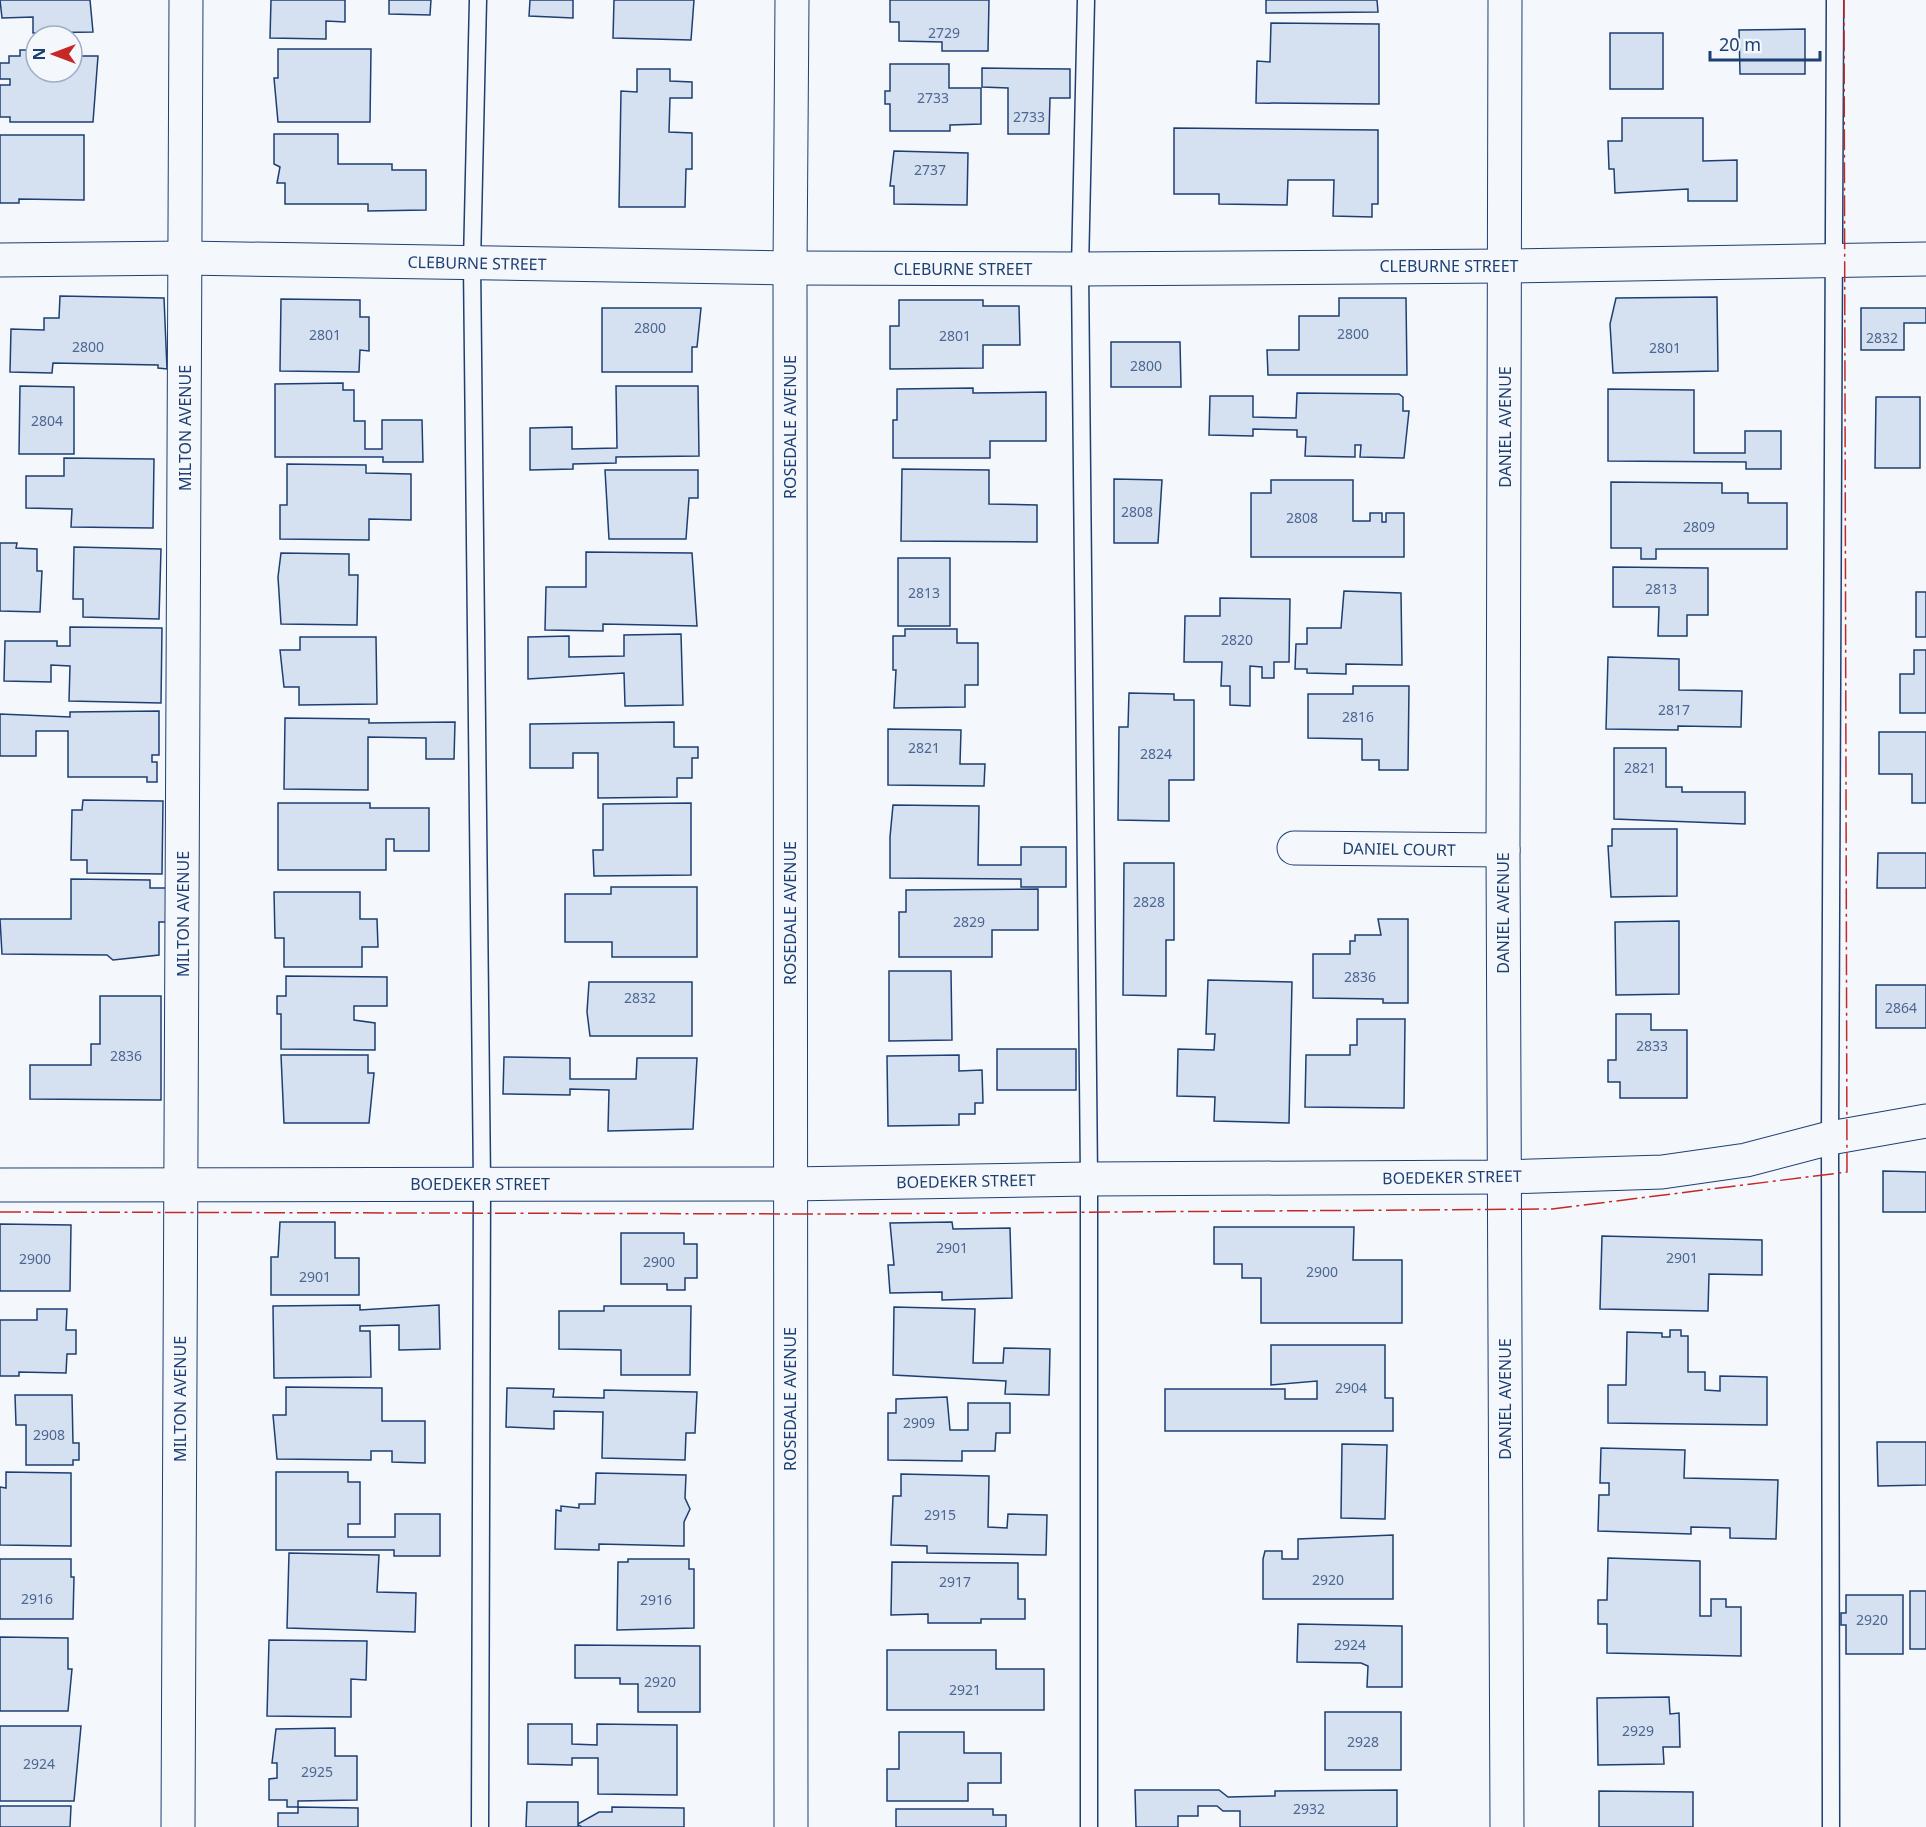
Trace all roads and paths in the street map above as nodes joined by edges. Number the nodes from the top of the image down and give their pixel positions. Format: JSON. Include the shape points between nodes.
{"nodes":[{"id":1,"x":186,"y":0,"type":"edge"},
{"id":2,"x":478,"y":0,"type":"edge"},
{"id":3,"x":792,"y":0,"type":"edge"},
{"id":4,"x":1086,"y":0,"type":"edge"},
{"id":5,"x":1505,"y":0,"type":"edge"},
{"id":6,"x":1835,"y":0,"type":"edge"},
{"id":7,"x":186,"y":258,"type":"junction"},
{"id":8,"x":1926,"y":259,"type":"edge"},
{"id":9,"x":0,"y":260,"type":"edge"},
{"id":10,"x":1835,"y":260,"type":"junction"},
{"id":11,"x":472,"y":263,"type":"junction"},
{"id":12,"x":1504,"y":266,"type":"junction"},
{"id":13,"x":790,"y":268,"type":"junction"},
{"id":14,"x":1080,"y":269,"type":"junction"},
{"id":15,"x":1294,"y":848,"type":"dead end"},
{"id":16,"x":1503,"y":850,"type":"junction"},
{"id":17,"x":1926,"y":1121,"type":"edge"},
{"id":18,"x":1830,"y":1138,"type":"junction"},
{"id":19,"x":1504,"y":1177,"type":"junction"},
{"id":20,"x":1089,"y":1179,"type":"junction"},
{"id":21,"x":182,"y":1184,"type":"junction"},
{"id":22,"x":482,"y":1184,"type":"junction"},
{"id":23,"x":789,"y":1184,"type":"junction"},
{"id":24,"x":0,"y":1185,"type":"edge"},
{"id":25,"x":178,"y":1827,"type":"edge"},
{"id":26,"x":480,"y":1827,"type":"edge"},
{"id":27,"x":791,"y":1827,"type":"edge"},
{"id":28,"x":1089,"y":1827,"type":"edge"},
{"id":29,"x":1507,"y":1827,"type":"edge"},
{"id":30,"x":1831,"y":1827,"type":"edge"}],
"edges":[{"from":1,"to":7,"type":"street","name":"MILTON AVENUE"},
{"from":2,"to":11,"type":"lane"},
{"from":3,"to":13,"type":"street","name":"ROSEDALE AVENUE"},
{"from":4,"to":14,"type":"lane"},
{"from":5,"to":12,"type":"street","name":"DANIEL AVENUE"},
{"from":6,"to":10,"type":"lane"},
{"from":7,"to":9,"type":"street","name":"CLEBURNE STREET"},
{"from":7,"to":11,"type":"street","name":"CLEBURNE STREET"},
{"from":7,"to":21,"type":"street","name":"MILTON AVENUE"},
{"from":8,"to":10,"type":"street","name":"CLEBURNE STREET"},
{"from":10,"to":12,"type":"street","name":"CLEBURNE STREET"},
{"from":10,"to":18,"type":"lane"},
{"from":11,"to":13,"type":"street","name":"CLEBURNE STREET"},
{"from":11,"to":22,"type":"lane"},
{"from":12,"to":14,"type":"street","name":"CLEBURNE STREET"},
{"from":12,"to":16,"type":"street","name":"DANIEL AVENUE"},
{"from":13,"to":14,"type":"street","name":"CLEBURNE STREET"},
{"from":13,"to":23,"type":"street","name":"ROSEDALE AVENUE"},
{"from":14,"to":20,"type":"lane"},
{"from":15,"to":16,"type":"street","name":"DANIEL COURT"},
{"from":16,"to":19,"type":"street","name":"DANIEL AVENUE"},
{"from":17,"to":18,"type":"street","name":"BOEDEKER STREET"},
{"from":18,"to":19,"type":"street","name":"BOEDEKER STREET","via":[[1746,1160],[1662,1172]]},
{"from":18,"to":30,"type":"lane"},
{"from":19,"to":20,"type":"street","name":"BOEDEKER STREET"},
{"from":19,"to":29,"type":"street","name":"DANIEL AVENUE"},
{"from":20,"to":23,"type":"street","name":"BOEDEKER STREET"},
{"from":20,"to":28,"type":"lane"},
{"from":21,"to":22,"type":"street","name":"BOEDEKER STREET"},
{"from":21,"to":24,"type":"street","name":"BOEDEKER STREET"},
{"from":21,"to":25,"type":"street","name":"MILTON AVENUE"},
{"from":22,"to":23,"type":"street","name":"BOEDEKER STREET"},
{"from":22,"to":26,"type":"lane"},
{"from":23,"to":27,"type":"street","name":"ROSEDALE AVENUE"}]}
